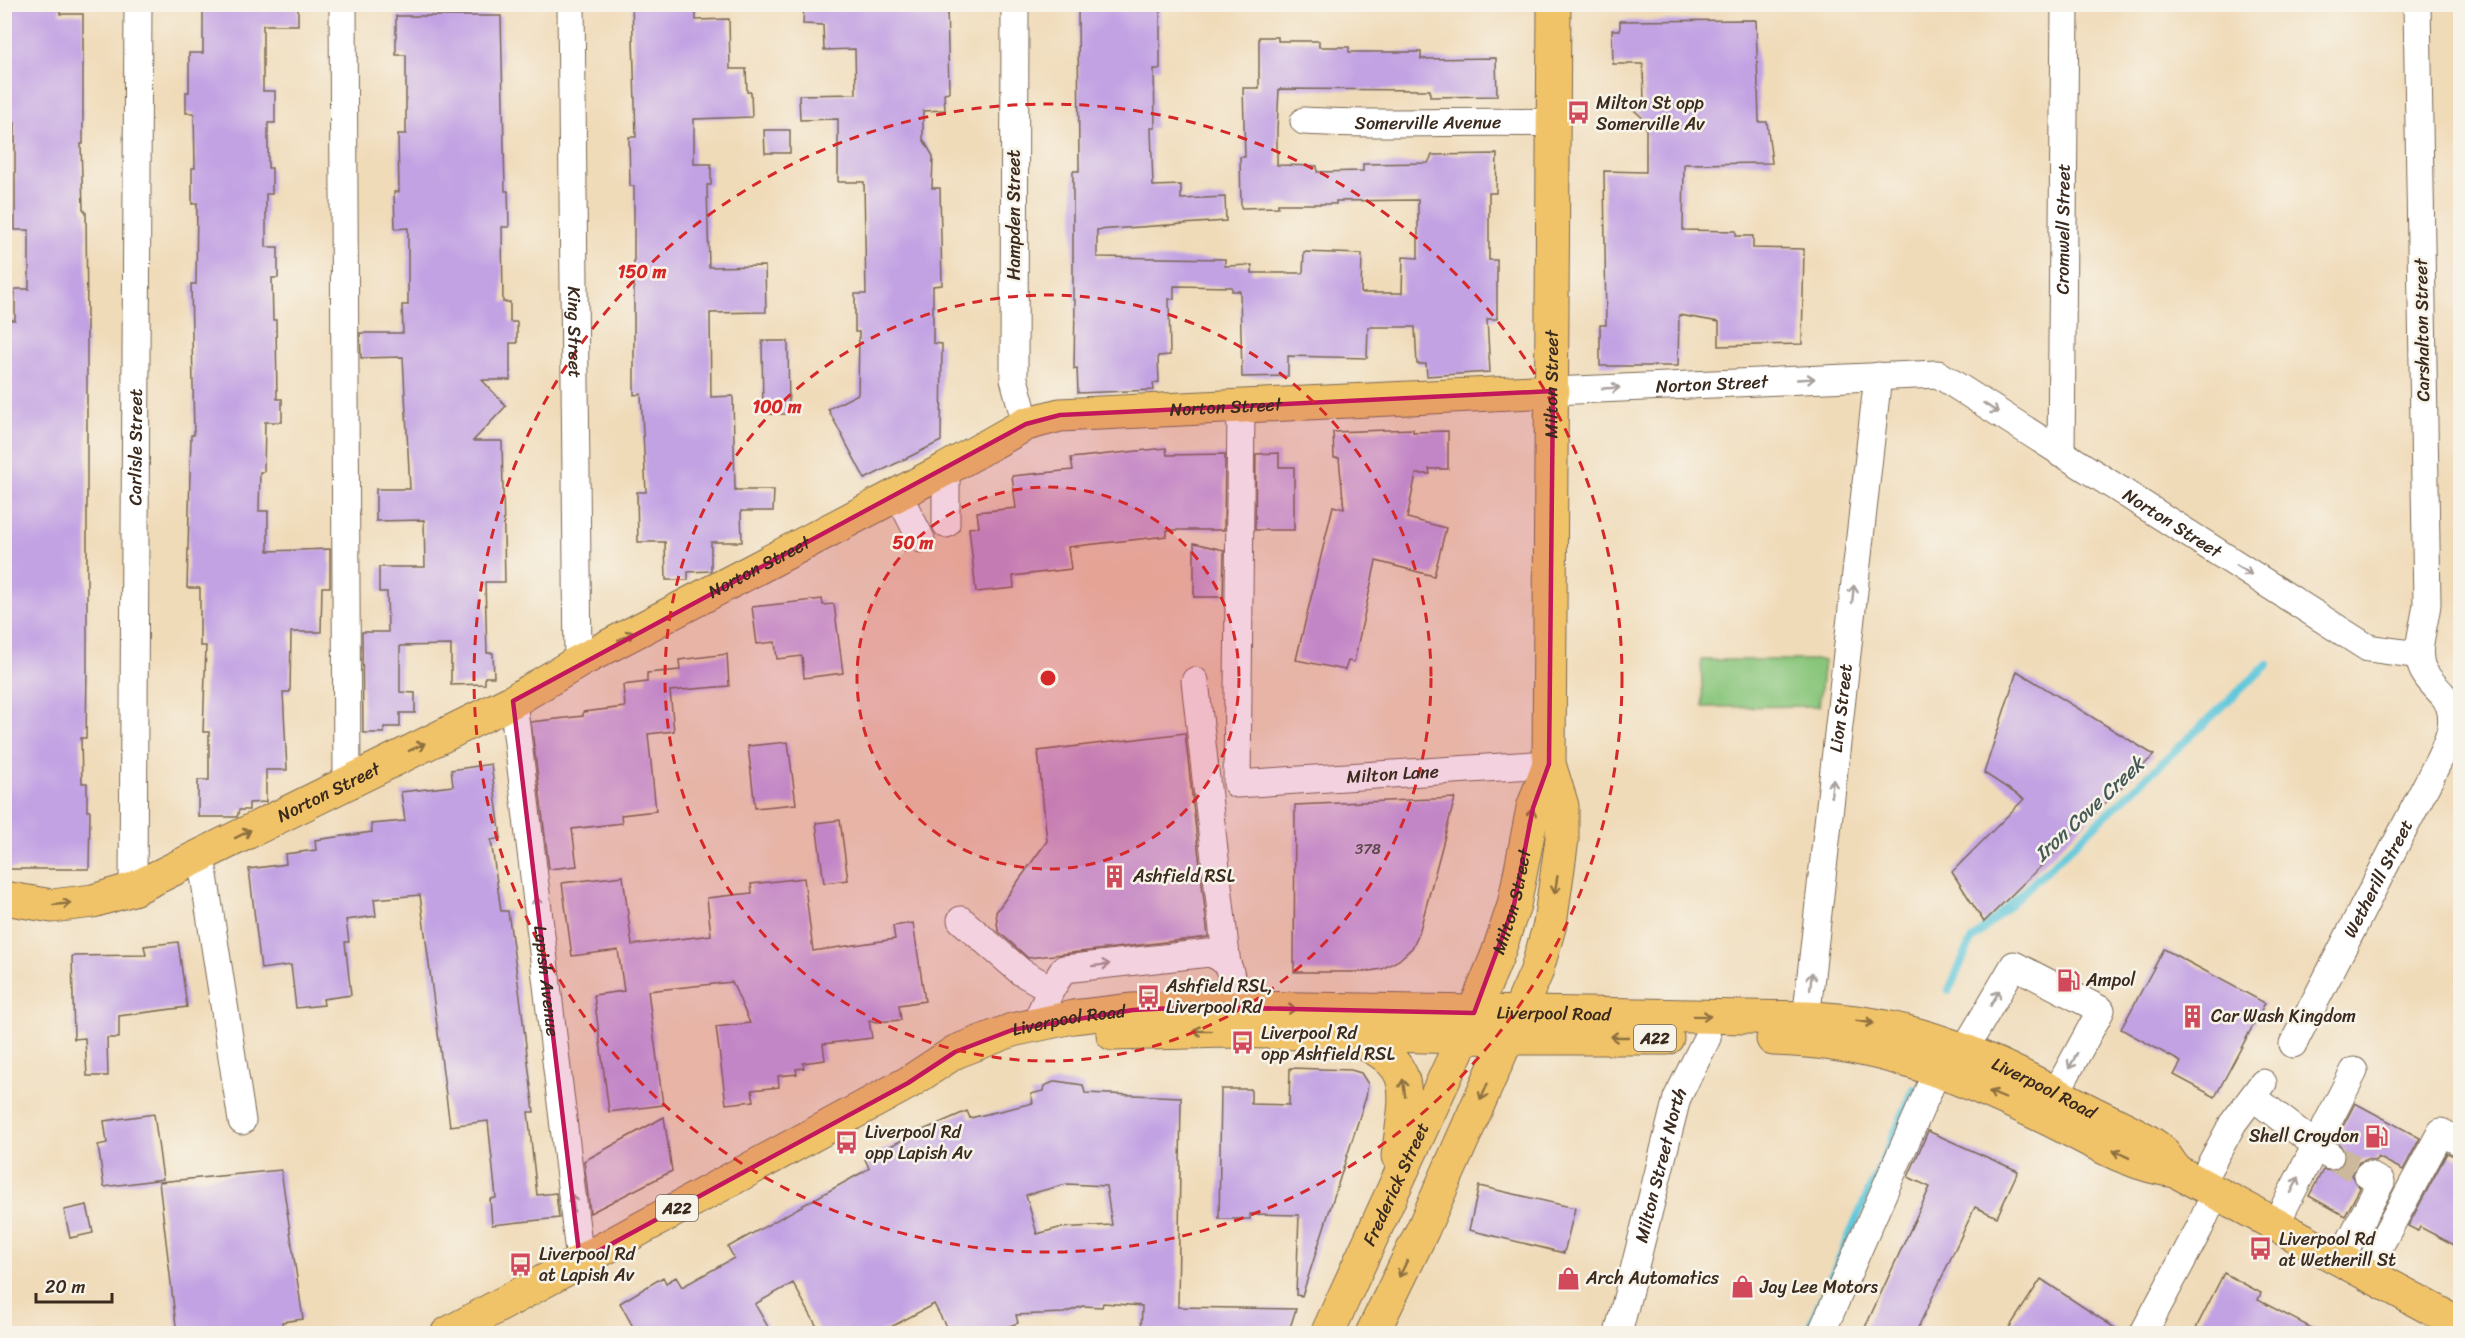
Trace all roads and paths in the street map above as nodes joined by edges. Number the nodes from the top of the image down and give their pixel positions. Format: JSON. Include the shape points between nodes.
{"nodes":[{"id":1,"x":138,"y":4,"type":"edge"},
{"id":2,"x":343,"y":4,"type":"edge"},
{"id":3,"x":571,"y":4,"type":"edge"},
{"id":4,"x":1015,"y":4,"type":"edge"},
{"id":5,"x":1554,"y":4,"type":"edge"},
{"id":6,"x":2066,"y":4,"type":"edge"},
{"id":7,"x":2417,"y":4,"type":"edge"},
{"id":8,"x":1304,"y":121,"type":"dead end"},
{"id":9,"x":1553,"y":123,"type":"junction"},
{"id":10,"x":1878,"y":376,"type":"junction"},
{"id":11,"x":1553,"y":391,"type":"junction"},
{"id":12,"x":1241,"y":408,"type":"junction"},
{"id":13,"x":1026,"y":424,"type":"junction"},
{"id":14,"x":2061,"y":454,"type":"junction"},
{"id":15,"x":946,"y":469,"type":"junction"},
{"id":16,"x":898,"y":494,"type":"junction"},
{"id":17,"x":946,"y":524,"type":"dead end"},
{"id":18,"x":921,"y":539,"type":"dead end"},
{"id":19,"x":2419,"y":655,"type":"junction"},
{"id":20,"x":578,"y":662,"type":"junction"},
{"id":21,"x":1195,"y":681,"type":"dead end"},
{"id":22,"x":513,"y":701,"type":"junction"},
{"id":23,"x":1549,"y":764,"type":"junction"},
{"id":24,"x":347,"y":781,"type":"junction"},
{"id":25,"x":201,"y":856,"type":"junction"},
{"id":26,"x":133,"y":889,"type":"junction"},
{"id":27,"x":4,"y":898,"type":"edge"},
{"id":28,"x":961,"y":920,"type":"dead end"},
{"id":29,"x":1227,"y":965,"type":"junction"},
{"id":30,"x":1058,"y":979,"type":"junction"},
{"id":31,"x":1232,"y":1008,"type":"junction"},
{"id":32,"x":1035,"y":1025,"type":"junction"},
{"id":33,"x":1469,"y":1025,"type":"junction"},
{"id":34,"x":1512,"y":1025,"type":"junction"},
{"id":35,"x":1805,"y":1029,"type":"junction"},
{"id":36,"x":1344,"y":1035,"type":"junction"},
{"id":37,"x":1707,"y":1038,"type":"junction"},
{"id":38,"x":2293,"y":1044,"type":"dead end"},
{"id":39,"x":1950,"y":1060,"type":"junction"},
{"id":40,"x":2354,"y":1071,"type":"dead end"},
{"id":41,"x":908,"y":1083,"type":"junction"},
{"id":42,"x":2049,"y":1105,"type":"junction"},
{"id":43,"x":242,"y":1120,"type":"dead end"},
{"id":44,"x":2460,"y":1142,"type":"edge"},
{"id":45,"x":2323,"y":1151,"type":"junction"},
{"id":46,"x":2374,"y":1178,"type":"dead end"},
{"id":47,"x":2197,"y":1183,"type":"junction"},
{"id":48,"x":1394,"y":1187,"type":"junction"},
{"id":49,"x":2275,"y":1225,"type":"junction"},
{"id":50,"x":580,"y":1261,"type":"junction"},
{"id":51,"x":2352,"y":1266,"type":"junction"},
{"id":52,"x":2460,"y":1324,"type":"edge"},
{"id":53,"x":447,"y":1334,"type":"edge"},
{"id":54,"x":1327,"y":1334,"type":"edge"},
{"id":55,"x":1372,"y":1334,"type":"edge"},
{"id":56,"x":1618,"y":1334,"type":"edge"},
{"id":57,"x":1821,"y":1334,"type":"edge"},
{"id":58,"x":2143,"y":1334,"type":"edge"}],
"edges":[{"from":1,"to":26,"type":"street","name":"Carlisle Street"},
{"from":2,"to":24,"type":"street"},
{"from":3,"to":20,"type":"street","name":"King Street"},
{"from":4,"to":13,"type":"street","name":"Hampden Street","via":[[1014,379]]},
{"from":5,"to":9,"type":"main road","name":"Milton Street"},
{"from":6,"to":14,"type":"street","name":"Cromwell Street"},
{"from":7,"to":19,"type":"street","name":"Carshalton Street","via":[[2427,604]]},
{"from":8,"to":9,"type":"street","name":"Somerville Avenue"},
{"from":9,"to":11,"type":"main road","name":"Milton Street"},
{"from":11,"to":10,"type":"street","name":"Norton Street","one_way":true},
{"from":10,"to":14,"type":"street","name":"Norton Street","one_way":true,"via":[[1938,374]]},
{"from":35,"to":10,"type":"street","name":"Lion Street","one_way":true},
{"from":11,"to":12,"type":"main road","name":"Norton Street"},
{"from":11,"to":23,"type":"main road","name":"Milton Street"},
{"from":12,"to":13,"type":"main road","name":"Norton Street","via":[[1060,415]]},
{"from":12,"to":23,"type":"street","name":"Milton Lane","via":[[1237,783]]},
{"from":13,"to":15,"type":"main road","name":"Norton Street"},
{"from":14,"to":19,"type":"street","name":"Norton Street","one_way":true,"via":[[2368,648]]},
{"from":15,"to":16,"type":"main road","name":"Norton Street"},
{"from":15,"to":17,"type":"street"},
{"from":16,"to":18,"type":"street"},
{"from":20,"to":16,"type":"main road","name":"Norton Street","one_way":true},
{"from":19,"to":38,"type":"street","name":"Wetherill Street","via":[[2422,669],[2451,710],[2449,739]]},
{"from":20,"to":22,"type":"main road","name":"Norton Street"},
{"from":21,"to":29,"type":"street"},
{"from":24,"to":22,"type":"main road","name":"Norton Street","one_way":true},
{"from":50,"to":22,"type":"street","name":"Lapish Avenue","one_way":true},
{"from":33,"to":23,"type":"main road","name":"Milton Street","one_way":true,"via":[[1514,906],[1533,808]]},
{"from":23,"to":34,"type":"main road","name":"Milton Street","one_way":true,"via":[[1562,806],[1558,878],[1541,954]]},
{"from":25,"to":24,"type":"main road","name":"Norton Street","one_way":true},
{"from":25,"to":26,"type":"main road","name":"Norton Street"},
{"from":25,"to":43,"type":"street"},
{"from":27,"to":26,"type":"main road","name":"Norton Street","one_way":true,"via":[[52,906],[93,901]]},
{"from":28,"to":30,"type":"street","via":[[1021,972]]},
{"from":30,"to":29,"type":"street","one_way":true,"via":[[1209,953],[1222,957]]},
{"from":29,"to":31,"type":"street"},
{"from":30,"to":32,"type":"street"},
{"from":31,"to":32,"type":"main road","name":"Liverpool Road","number":"A22","via":[[1133,1010]]},
{"from":31,"to":33,"type":"main road","name":"Liverpool Road","number":"A22","one_way":true},
{"from":32,"to":41,"type":"main road","name":"Liverpool Road","number":"A22","via":[[955,1052]]},
{"from":33,"to":34,"type":"main road","name":"Liverpool Road","number":"A22"},
{"from":33,"to":36,"type":"main road","name":"Liverpool Road","number":"A22"},
{"from":33,"to":48,"type":"main road","name":"Frederick Street"},
{"from":34,"to":35,"type":"main road","name":"Liverpool Road","number":"A22","one_way":true},
{"from":37,"to":34,"type":"main road","name":"Liverpool Road","number":"A22","one_way":true},
{"from":34,"to":55,"type":"main road","one_way":true,"via":[[1428,1218]]},
{"from":35,"to":37,"type":"main road","name":"Liverpool Road","number":"A22"},
{"from":35,"to":39,"type":"main road","name":"Liverpool Road","number":"A22","via":[[1862,1021],[1894,1027]]},
{"from":36,"to":41,"type":"main road","name":"Liverpool Road","number":"A22","one_way":true,"via":[[1216,1031],[1086,1036],[1037,1045]]},
{"from":48,"to":36,"type":"main road","one_way":true,"via":[[1405,1082],[1400,1070],[1380,1051]]},
{"from":37,"to":56,"type":"street","name":"Milton Street North","via":[[1677,1098]]},
{"from":39,"to":42,"type":"main road","name":"Liverpool Road","number":"A22"},
{"from":39,"to":42,"type":"street","one_way":true,"via":[[2014,965],[2101,1010]]},
{"from":39,"to":57,"type":"street"},
{"from":40,"to":45,"type":"street"},
{"from":41,"to":50,"type":"main road","name":"Liverpool Road","number":"A22"},
{"from":42,"to":47,"type":"main road","name":"Liverpool Road","number":"A22","via":[[2150,1168]]},
{"from":44,"to":51,"type":"street","via":[[2441,1132]]},
{"from":45,"to":47,"type":"street","via":[[2258,1090]]},
{"from":49,"to":45,"type":"street","one_way":true},
{"from":46,"to":51,"type":"street"},
{"from":47,"to":49,"type":"main road","name":"Liverpool Road","number":"A22"},
{"from":47,"to":58,"type":"street","via":[[2200,1227]]},
{"from":48,"to":54,"type":"main road","name":"Frederick Street"},
{"from":49,"to":51,"type":"main road","name":"Liverpool Road","number":"A22"},
{"from":50,"to":53,"type":"main road","name":"Liverpool Road","number":"A22"},
{"from":51,"to":52,"type":"main road","name":"Liverpool Road","number":"A22"}]}
